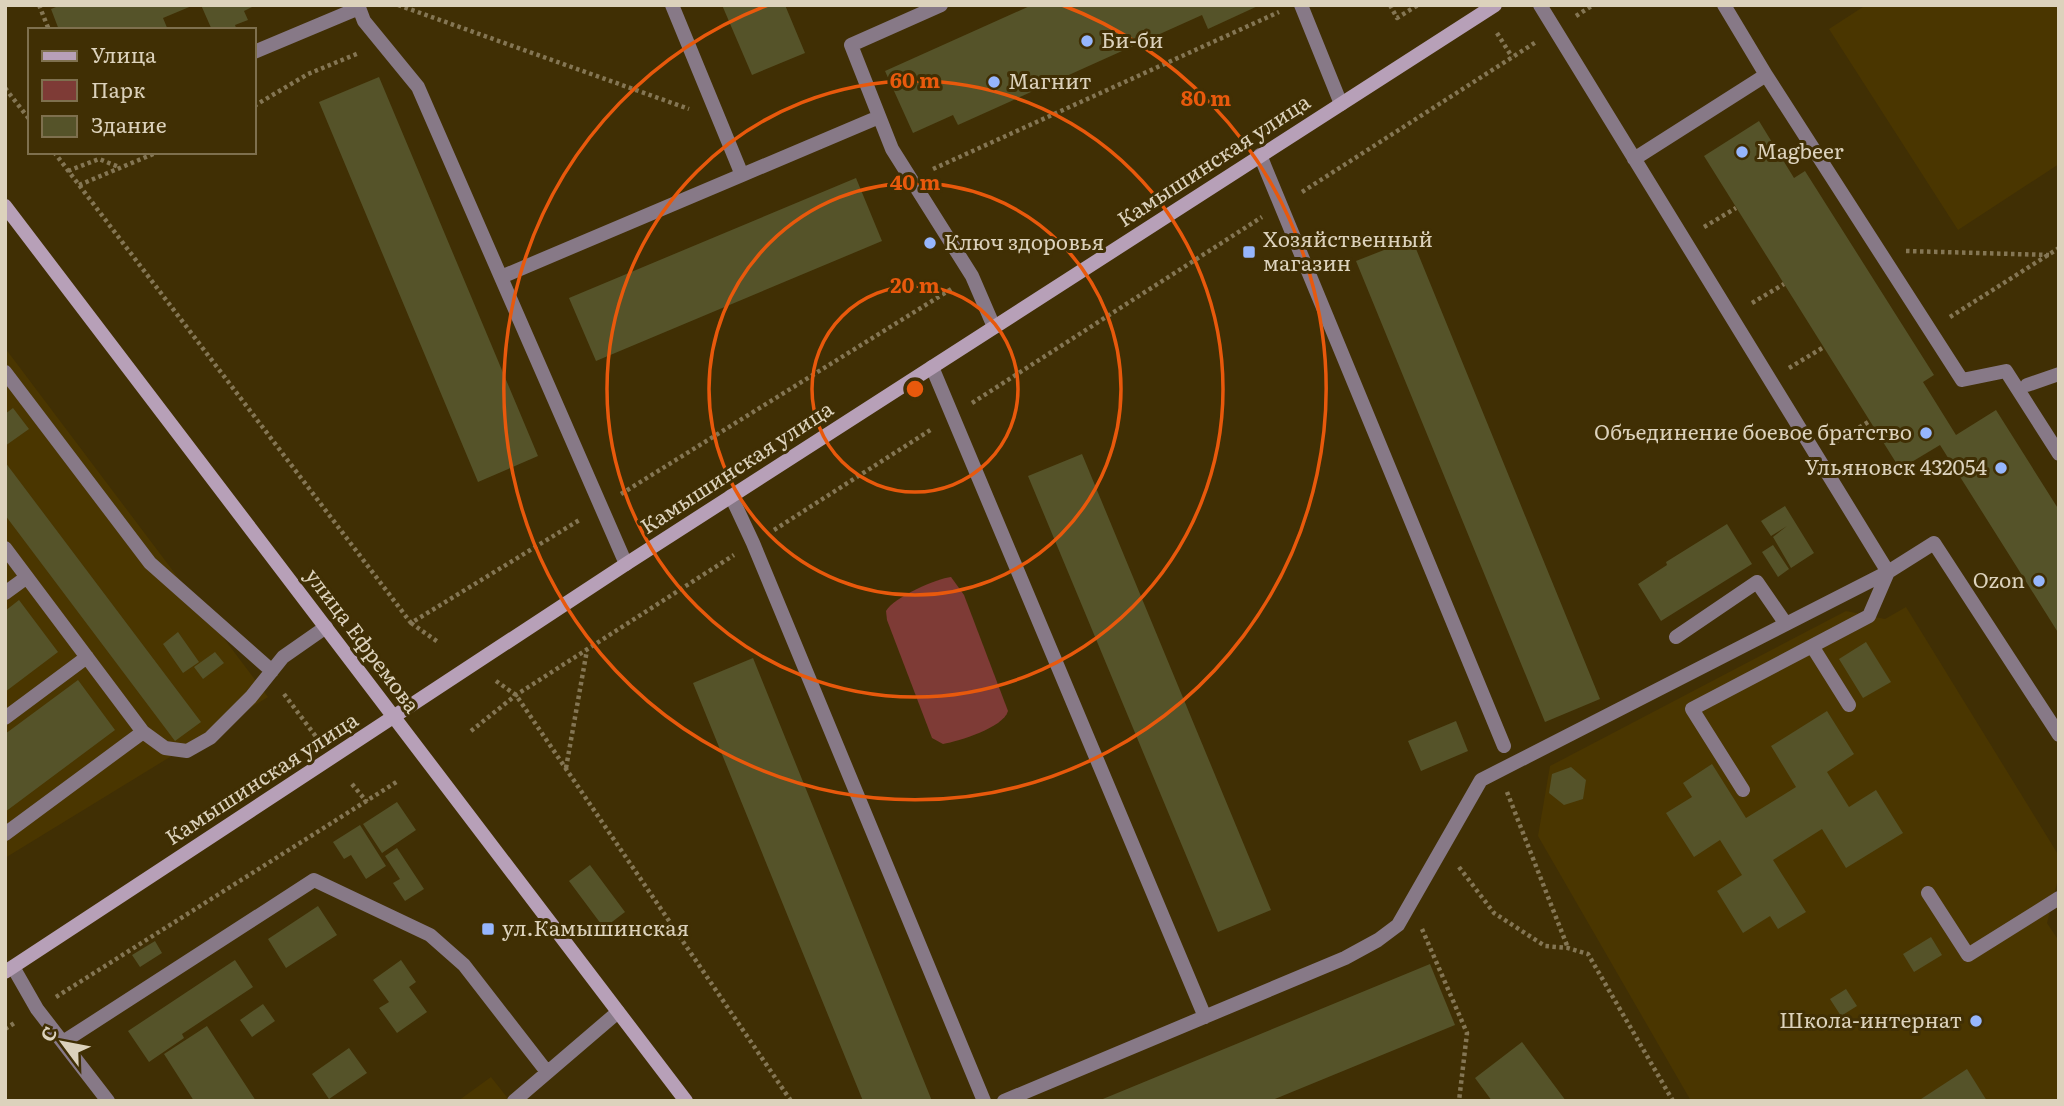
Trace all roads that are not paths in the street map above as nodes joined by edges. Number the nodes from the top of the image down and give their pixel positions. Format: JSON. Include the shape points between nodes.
{"nodes":[{"id":1,"x":672,"y":5,"type":"edge"},
{"id":2,"x":941,"y":5,"type":"edge"},
{"id":3,"x":1495,"y":5,"type":"edge"},
{"id":4,"x":1541,"y":5,"type":"edge"},
{"id":5,"x":1724,"y":5,"type":"edge"},
{"id":6,"x":359,"y":7,"type":"edge"},
{"id":7,"x":1303,"y":11,"type":"edge"},
{"id":8,"x":256,"y":51,"type":"edge"},
{"id":9,"x":1766,"y":75,"type":"junction"},
{"id":10,"x":1341,"y":104,"type":"junction"},
{"id":11,"x":879,"y":117,"type":"junction"},
{"id":12,"x":1260,"y":155,"type":"junction"},
{"id":13,"x":1634,"y":159,"type":"junction"},
{"id":14,"x":742,"y":175,"type":"junction"},
{"id":15,"x":5,"y":206,"type":"edge"},
{"id":16,"x":500,"y":277,"type":"junction"},
{"id":17,"x":994,"y":327,"type":"junction"},
{"id":18,"x":932,"y":368,"type":"junction"},
{"id":19,"x":5,"y":372,"type":"edge"},
{"id":20,"x":2059,"y":374,"type":"edge"},
{"id":21,"x":2028,"y":385,"type":"dead end"},
{"id":22,"x":2059,"y":454,"type":"edge"},
{"id":23,"x":731,"y":496,"type":"junction"},
{"id":24,"x":5,"y":548,"type":"edge"},
{"id":25,"x":626,"y":565,"type":"junction"},
{"id":26,"x":1888,"y":572,"type":"junction"},
{"id":27,"x":27,"y":577,"type":"junction"},
{"id":28,"x":5,"y":593,"type":"edge"},
{"id":29,"x":1786,"y":624,"type":"junction"},
{"id":30,"x":326,"y":628,"type":"junction"},
{"id":31,"x":1676,"y":637,"type":"dead end"},
{"id":32,"x":1812,"y":646,"type":"junction"},
{"id":33,"x":87,"y":657,"type":"junction"},
{"id":34,"x":270,"y":673,"type":"junction"},
{"id":35,"x":1849,"y":705,"type":"dead end"},
{"id":36,"x":394,"y":717,"type":"junction"},
{"id":37,"x":5,"y":718,"type":"edge"},
{"id":38,"x":143,"y":732,"type":"junction"},
{"id":39,"x":2059,"y":734,"type":"edge"},
{"id":40,"x":1504,"y":746,"type":"dead end"},
{"id":41,"x":1743,"y":790,"type":"dead end"},
{"id":42,"x":5,"y":834,"type":"edge"},
{"id":43,"x":1928,"y":893,"type":"dead end"},
{"id":44,"x":2059,"y":898,"type":"edge"},
{"id":45,"x":9,"y":970,"type":"edge"},
{"id":46,"x":618,"y":1012,"type":"junction"},
{"id":47,"x":1205,"y":1017,"type":"junction"},
{"id":48,"x":63,"y":1042,"type":"junction"},
{"id":49,"x":547,"y":1072,"type":"junction"},
{"id":50,"x":108,"y":1101,"type":"edge"},
{"id":51,"x":514,"y":1101,"type":"edge"},
{"id":52,"x":686,"y":1101,"type":"edge"},
{"id":53,"x":984,"y":1101,"type":"edge"},
{"id":54,"x":1004,"y":1101,"type":"edge"}],
"edges":[{"from":1,"to":14,"type":"lane"},
{"from":2,"to":11,"type":"lane","via":[[850,45]]},
{"from":3,"to":10,"type":"street","name":"Камышинская улица"},
{"from":4,"to":13,"type":"lane"},
{"from":5,"to":9,"type":"lane"},
{"from":6,"to":8,"type":"lane"},
{"from":6,"to":16,"type":"lane","via":[[364,20],[418,87]]},
{"from":7,"to":10,"type":"lane"},
{"from":9,"to":13,"type":"lane"},
{"from":9,"to":22,"type":"lane","via":[[1962,380],[2007,371]]},
{"from":10,"to":12,"type":"street","name":"Камышинская улица"},
{"from":11,"to":14,"type":"lane"},
{"from":11,"to":17,"type":"lane","via":[[892,149],[972,276]]},
{"from":12,"to":17,"type":"street","name":"Камышинская улица"},
{"from":12,"to":40,"type":"lane"},
{"from":13,"to":26,"type":"lane"},
{"from":14,"to":16,"type":"lane"},
{"from":15,"to":30,"type":"street","name":"улица Ефремова"},
{"from":16,"to":25,"type":"lane"},
{"from":17,"to":18,"type":"street","name":"Камышинская улица"},
{"from":18,"to":23,"type":"street","name":"Камышинская улица"},
{"from":18,"to":47,"type":"lane"},
{"from":19,"to":34,"type":"lane","via":[[150,563]]},
{"from":20,"to":21,"type":"lane"},
{"from":23,"to":25,"type":"street","name":"Камышинская улица"},
{"from":23,"to":53,"type":"lane"},
{"from":24,"to":27,"type":"lane"},
{"from":25,"to":36,"type":"street","name":"Камышинская улица"},
{"from":26,"to":29,"type":"lane"},
{"from":26,"to":32,"type":"lane","via":[[1869,616]]},
{"from":26,"to":39,"type":"lane","via":[[1934,543]]},
{"from":27,"to":28,"type":"lane"},
{"from":27,"to":33,"type":"lane"},
{"from":29,"to":31,"type":"lane","via":[[1757,582]]},
{"from":29,"to":47,"type":"lane","via":[[1481,780],[1398,925],[1345,958]]},
{"from":30,"to":34,"type":"lane","via":[[283,657]]},
{"from":30,"to":36,"type":"street","name":"улица Ефремова"},
{"from":32,"to":35,"type":"lane"},
{"from":32,"to":41,"type":"lane","via":[[1692,709]]},
{"from":33,"to":37,"type":"lane"},
{"from":33,"to":38,"type":"lane"},
{"from":34,"to":38,"type":"lane","via":[[225,726],[187,751],[165,748]]},
{"from":36,"to":45,"type":"street","name":"Камышинская улица"},
{"from":36,"to":46,"type":"street","name":"улица Ефремова"},
{"from":38,"to":42,"type":"lane"},
{"from":43,"to":44,"type":"lane","via":[[1968,954]]},
{"from":45,"to":48,"type":"lane"},
{"from":46,"to":49,"type":"lane"},
{"from":46,"to":52,"type":"street","name":"улица Ефремова"},
{"from":47,"to":54,"type":"lane"},
{"from":48,"to":49,"type":"lane","via":[[314,880],[430,935],[464,965]]},
{"from":48,"to":50,"type":"lane"},
{"from":49,"to":51,"type":"lane"}]}
